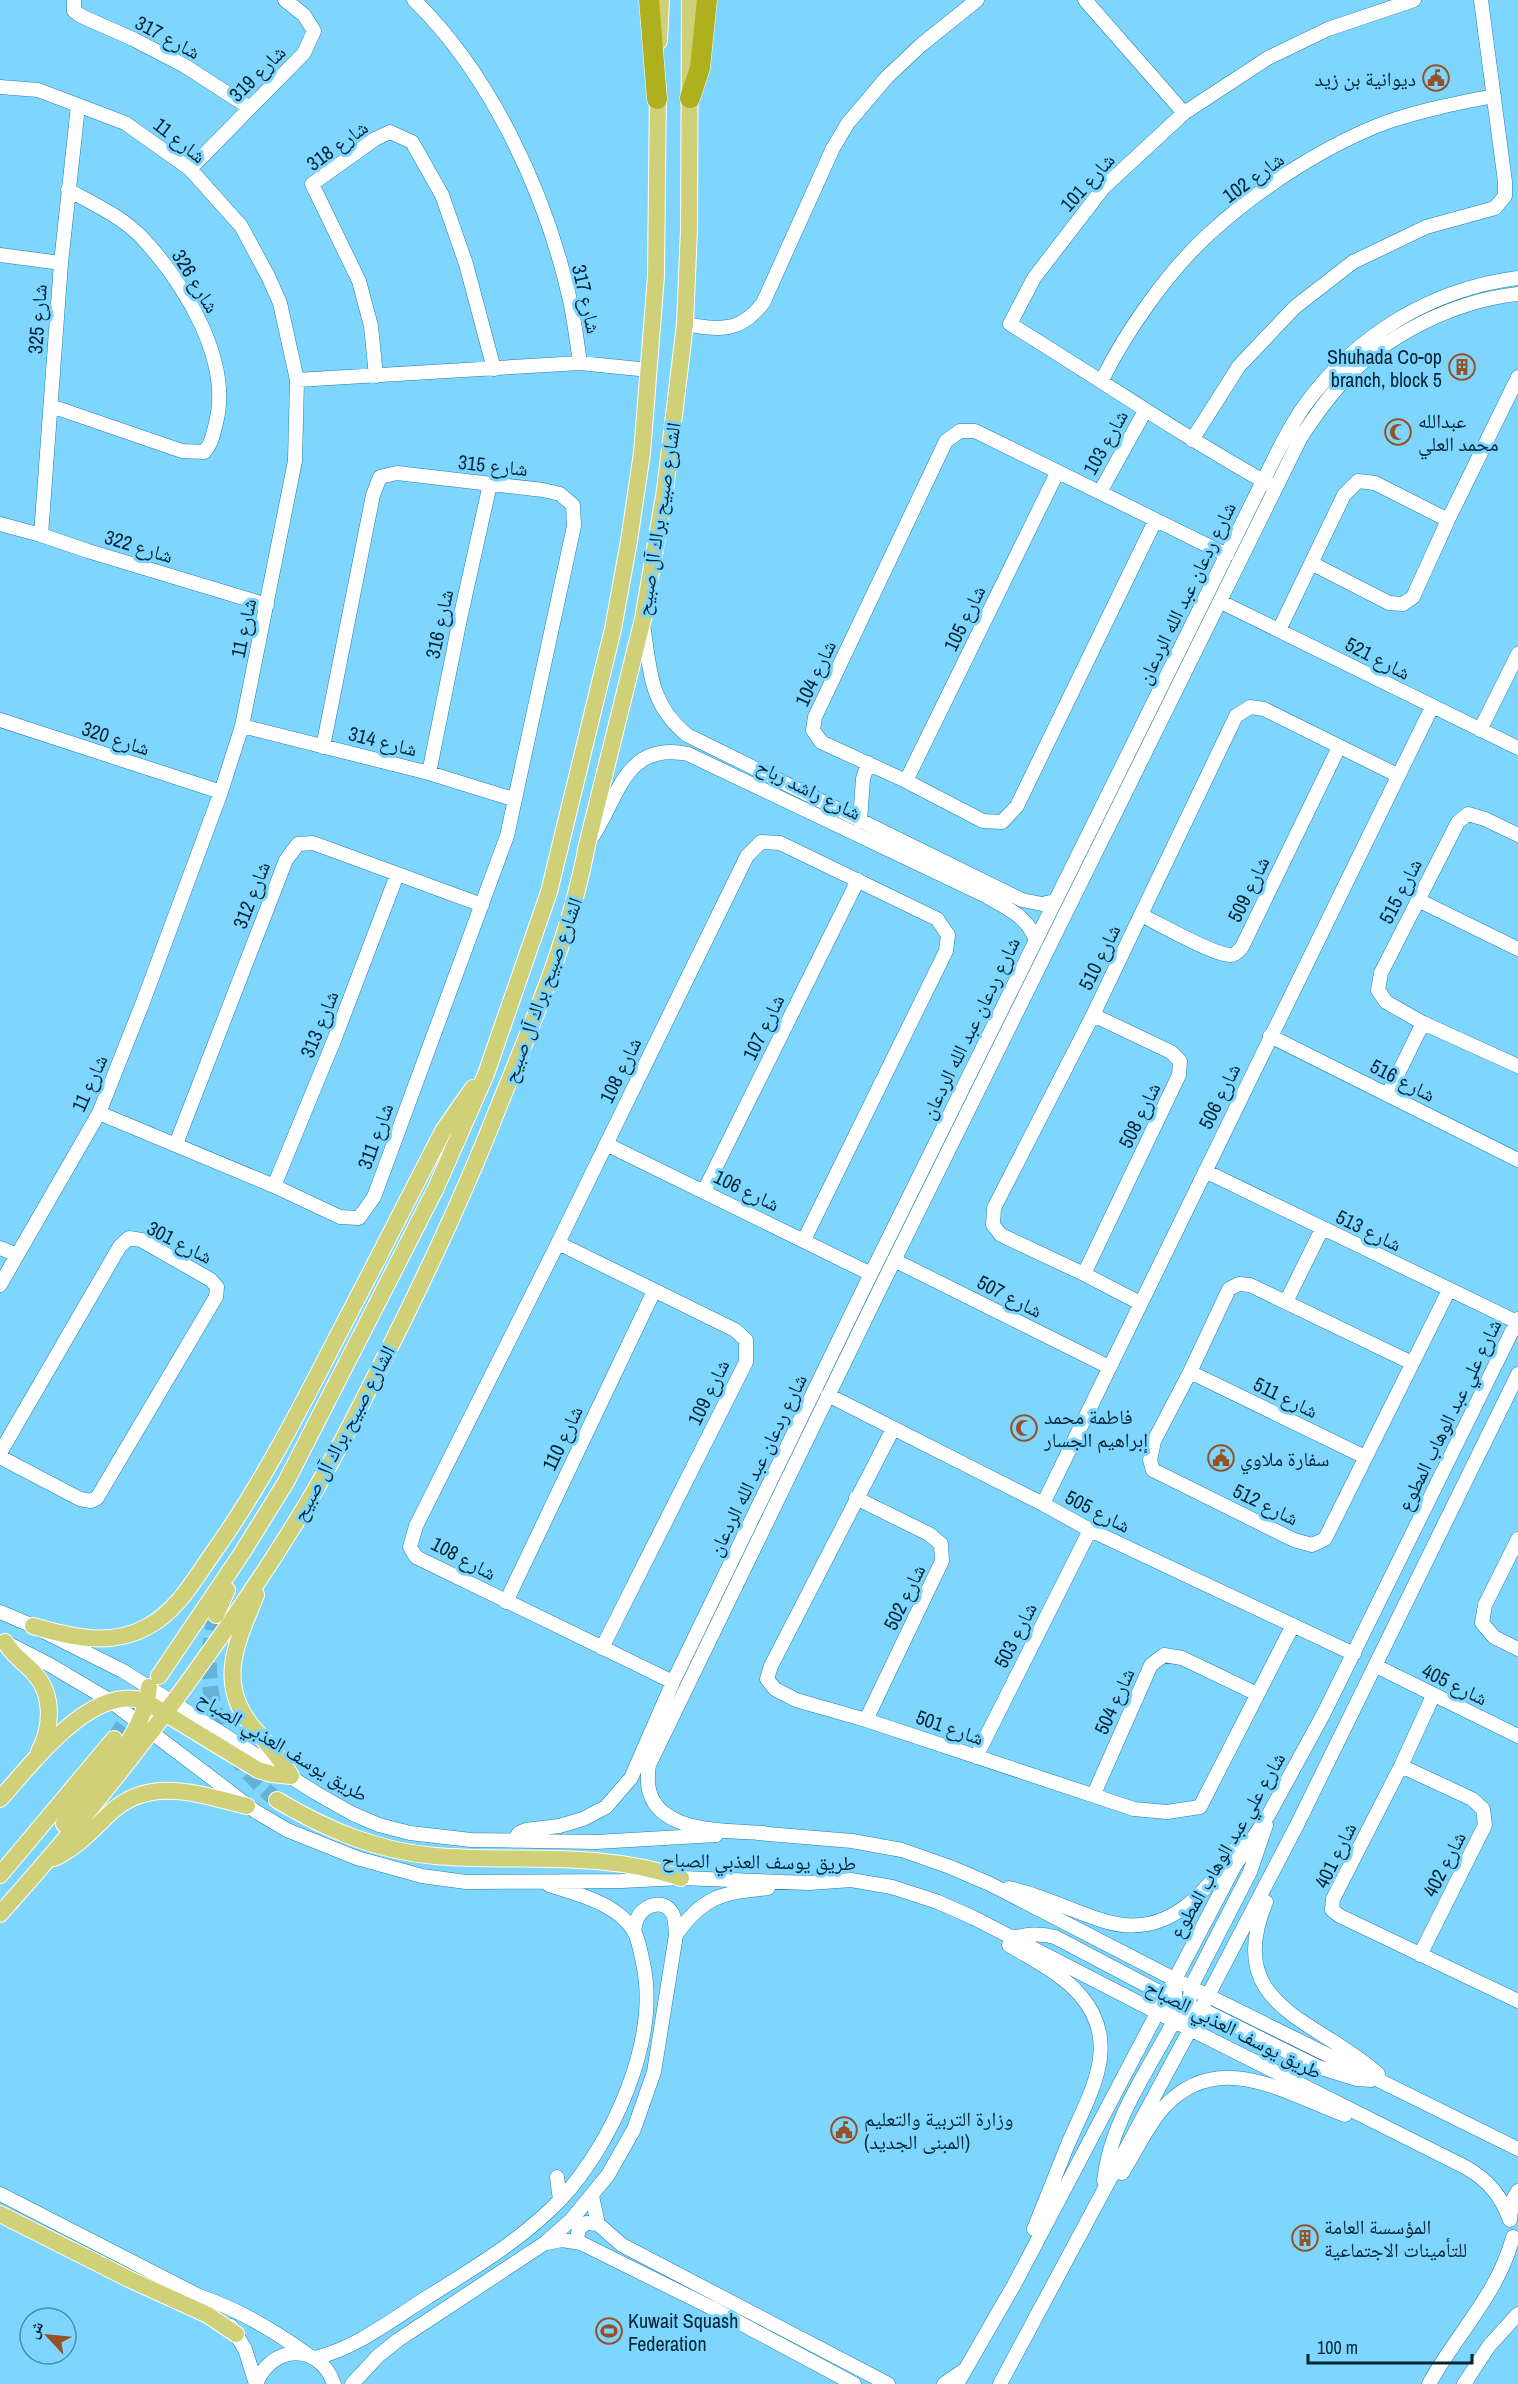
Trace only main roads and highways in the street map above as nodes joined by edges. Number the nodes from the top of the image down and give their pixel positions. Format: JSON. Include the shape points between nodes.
{"nodes":[{"id":1,"x":649,"y":0,"type":"edge"},
{"id":2,"x":661,"y":0,"type":"edge"},
{"id":3,"x":690,"y":0,"type":"edge"},
{"id":4,"x":706,"y":0,"type":"edge"},
{"id":5,"x":690,"y":98,"type":"junction"},
{"id":6,"x":657,"y":99,"type":"junction"},
{"id":7,"x":486,"y":1074,"type":"junction"},
{"id":8,"x":405,"y":1248,"type":"junction"},
{"id":9,"x":268,"y":1566,"type":"junction"},
{"id":10,"x":216,"y":1615,"type":"tunnel mouth"},
{"id":11,"x":33,"y":1626,"type":"road end"},
{"id":12,"x":3,"y":1641,"type":"edge"},
{"id":13,"x":152,"y":1688,"type":"junction"},
{"id":14,"x":169,"y":1708,"type":"junction"},
{"id":15,"x":146,"y":1727,"type":"junction"},
{"id":16,"x":114,"y":1739,"type":"tunnel mouth"},
{"id":17,"x":32,"y":1764,"type":"junction"},
{"id":18,"x":0,"y":1799,"type":"edge"},
{"id":19,"x":277,"y":1800,"type":"tunnel mouth"},
{"id":20,"x":247,"y":1806,"type":"road end"},
{"id":21,"x":48,"y":1861,"type":"junction"},
{"id":22,"x":0,"y":1875,"type":"edge"},
{"id":23,"x":681,"y":1878,"type":"road end"},
{"id":24,"x":0,"y":1914,"type":"edge"},
{"id":25,"x":0,"y":2214,"type":"edge"},
{"id":26,"x":236,"y":2334,"type":"road end"}],
"edges":[{"from":1,"to":6,"type":"highway"},
{"from":2,"to":6,"type":"main road","name":"الشارع صبيح براك آل صبيح"},
{"from":3,"to":5,"type":"main road","name":"الشارع صبيح براك آل صبيح"},
{"from":4,"to":5,"type":"highway","via":[[700,68]]},
{"from":5,"to":9,"type":"main road","name":"الشارع صبيح براك آل صبيح","via":[[685,324],[665,490],[642,619],[580,883],[551,975],[467,1188],[339,1448]]},
{"from":6,"to":7,"type":"main road","name":"الشارع صبيح براك آل صبيح","via":[[656,276],[642,453],[629,541],[613,629],[549,892]]},
{"from":7,"to":8,"type":"main road","name":"الشارع صبيح براك آل صبيح"},
{"from":7,"to":11,"type":"main road","via":[[443,1131],[266,1471],[180,1599],[147,1628],[116,1638],[74,1637]]},
{"from":8,"to":10,"type":"main road","via":[[393,1298],[315,1448],[232,1582]]},
{"from":8,"to":13,"type":"main road","name":"الشارع صبيح براك آل صبيح","via":[[286,1482]]},
{"from":9,"to":14,"type":"main road","name":"الشارع صبيح براك آل صبيح"},
{"from":9,"to":14,"type":"main road","via":[[237,1640],[233,1675],[245,1716],[291,1776],[258,1770]]},
{"from":12,"to":17,"type":"main road","via":[[39,1679],[48,1700],[46,1736]]},
{"from":13,"to":14,"type":"main road"},
{"from":13,"to":15,"type":"main road","name":"الشارع صبيح براك آل صبيح"},
{"from":13,"to":17,"type":"main road","via":[[131,1697],[109,1700],[84,1715]]},
{"from":14,"to":15,"type":"main road","name":"الشارع صبيح براك آل صبيح"},
{"from":15,"to":21,"type":"main road","name":"الشارع صبيح براك آل صبيح"},
{"from":16,"to":22,"type":"main road"},
{"from":17,"to":18,"type":"main road"},
{"from":19,"to":23,"type":"main road","via":[[329,1829],[397,1850],[453,1857],[617,1862]]},
{"from":20,"to":21,"type":"main road","via":[[188,1791],[144,1794],[122,1804],[72,1848]]},
{"from":21,"to":24,"type":"main road"},
{"from":25,"to":26,"type":"main road","via":[[208,2314]]}]}
